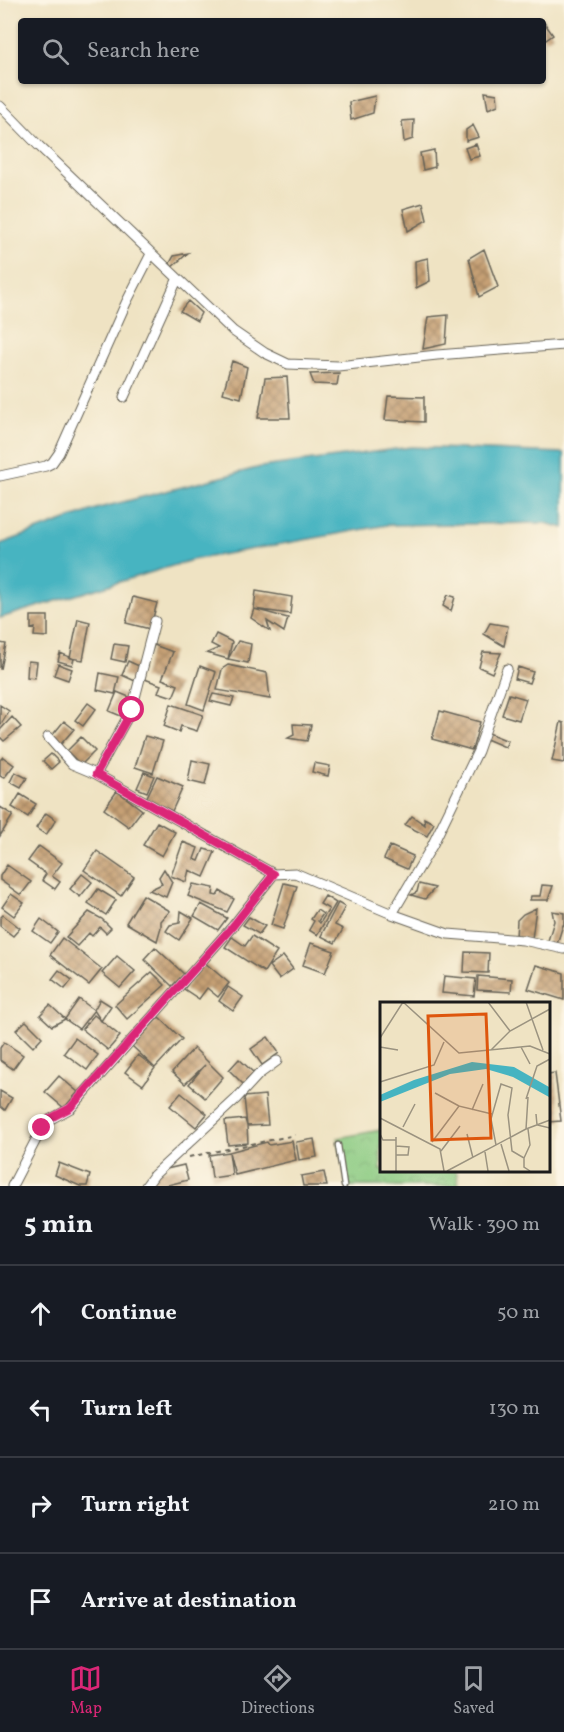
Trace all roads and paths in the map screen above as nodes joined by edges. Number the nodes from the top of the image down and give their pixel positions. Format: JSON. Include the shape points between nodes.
{"nodes":[{"id":1,"x":0,"y":105,"type":"edge"},
{"id":2,"x":151,"y":254,"type":"junction"},
{"id":3,"x":177,"y":280,"type":"junction"},
{"id":4,"x":564,"y":345,"type":"edge"},
{"id":5,"x":124,"y":397,"type":"dead end"},
{"id":6,"x":0,"y":476,"type":"edge"},
{"id":7,"x":155,"y":621,"type":"dead end"},
{"id":8,"x":507,"y":669,"type":"dead end"},
{"id":9,"x":48,"y":737,"type":"dead end"},
{"id":10,"x":96,"y":774,"type":"junction"},
{"id":11,"x":274,"y":874,"type":"junction"},
{"id":12,"x":393,"y":914,"type":"junction"},
{"id":13,"x":564,"y":949,"type":"edge"},
{"id":14,"x":277,"y":1061,"type":"dead end"},
{"id":15,"x":295,"y":1135,"type":"dead end"},
{"id":16,"x":338,"y":1145,"type":"dead end"},
{"id":17,"x":168,"y":1161,"type":"junction"},
{"id":18,"x":12,"y":1186,"type":"edge"},
{"id":19,"x":146,"y":1186,"type":"edge"},
{"id":20,"x":344,"y":1186,"type":"edge"}],
"edges":[{"from":1,"to":2,"type":"street"},
{"from":2,"to":3,"type":"street"},
{"from":2,"to":6,"type":"street","via":[[59,453],[46,466]]},
{"from":3,"to":4,"type":"street","via":[[232,332],[288,364],[338,366]]},
{"from":3,"to":5,"type":"street"},
{"from":7,"to":10,"type":"street","via":[[132,710]]},
{"from":8,"to":12,"type":"street","via":[[478,751],[432,846]]},
{"from":9,"to":10,"type":"street","via":[[72,764]]},
{"from":10,"to":11,"type":"street"},
{"from":11,"to":12,"type":"street","via":[[295,873]]},
{"from":11,"to":18,"type":"street","via":[[233,926],[70,1108],[49,1119]]},
{"from":12,"to":13,"type":"street","via":[[448,934],[523,940]]},
{"from":14,"to":17,"type":"street"},
{"from":15,"to":17,"type":"path"},
{"from":16,"to":20,"type":"lane"},
{"from":17,"to":19,"type":"street"}]}
